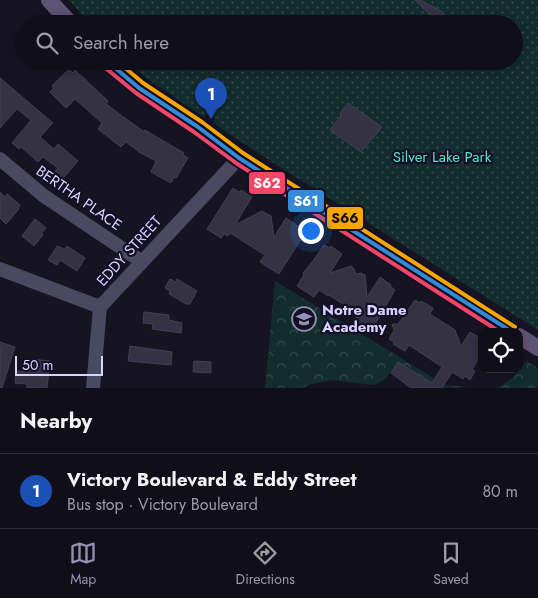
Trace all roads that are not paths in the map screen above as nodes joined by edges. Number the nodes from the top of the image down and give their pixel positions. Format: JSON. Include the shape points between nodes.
{"nodes":[{"id":1,"x":49,"y":0,"type":"edge"},
{"id":2,"x":63,"y":15,"type":"edge"},
{"id":3,"x":116,"y":70,"type":"edge"},
{"id":4,"x":239,"y":158,"type":"junction"},
{"id":5,"x":0,"y":159,"type":"edge"},
{"id":6,"x":141,"y":261,"type":"junction"},
{"id":7,"x":0,"y":269,"type":"edge"},
{"id":8,"x":100,"y":307,"type":"junction"},
{"id":9,"x":506,"y":328,"type":"edge"},
{"id":10,"x":523,"y":339,"type":"edge"},
{"id":11,"x":538,"y":348,"type":"edge"},
{"id":12,"x":93,"y":388,"type":"edge"}],
"edges":[{"from":1,"to":2,"type":"main road"},
{"from":3,"to":4,"type":"main road"},
{"from":4,"to":6,"type":"street","name":"EDDY STREET"},
{"from":4,"to":9,"type":"main road"},
{"from":5,"to":6,"type":"street","name":"BERTHA PLACE","via":[[44,196]]},
{"from":6,"to":8,"type":"street","name":"EDDY STREET"},
{"from":7,"to":8,"type":"street"},
{"from":8,"to":12,"type":"street","name":"EDDY STREET"},
{"from":10,"to":11,"type":"main road"}]}
